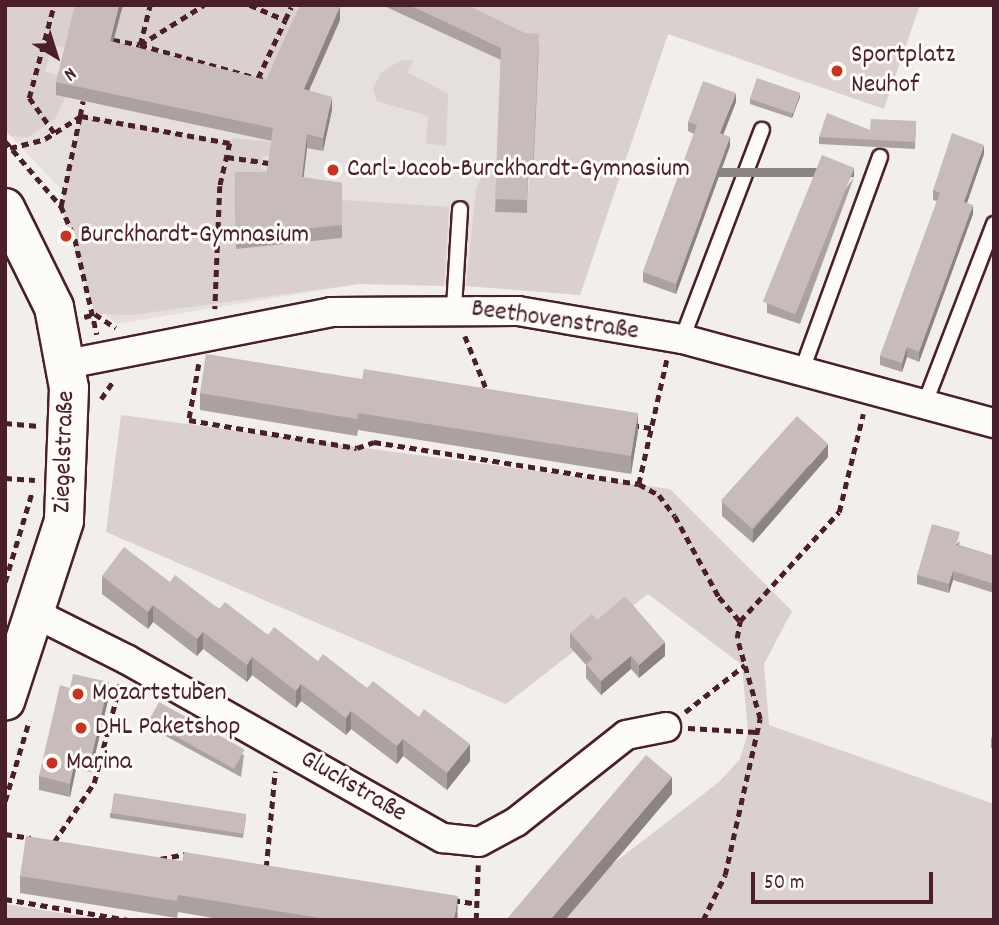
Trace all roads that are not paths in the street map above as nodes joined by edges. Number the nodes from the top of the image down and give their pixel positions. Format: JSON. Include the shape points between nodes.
{"nodes":[{"id":1,"x":762,"y":130,"type":"dead end"},
{"id":2,"x":880,"y":157,"type":"dead end"},
{"id":3,"x":5,"y":208,"type":"edge"},
{"id":4,"x":460,"y":209,"type":"dead end"},
{"id":5,"x":994,"y":224,"type":"edge"},
{"id":6,"x":454,"y":308,"type":"junction"},
{"id":7,"x":671,"y":353,"type":"junction"},
{"id":8,"x":67,"y":364,"type":"junction"},
{"id":9,"x":802,"y":370,"type":"junction"},
{"id":10,"x":925,"y":403,"type":"junction"},
{"id":11,"x":994,"y":423,"type":"edge"},
{"id":12,"x":34,"y":613,"type":"junction"},
{"id":13,"x":5,"y":701,"type":"edge"},
{"id":14,"x":666,"y":727,"type":"road end"}],
"edges":[{"from":1,"to":7,"type":"lane"},
{"from":2,"to":9,"type":"lane"},
{"from":3,"to":8,"type":"main road","name":"Ziegelstraße","via":[[54,307]]},
{"from":4,"to":6,"type":"lane"},
{"from":5,"to":10,"type":"lane"},
{"from":6,"to":7,"type":"street","name":"Beethovenstraße","via":[[518,311]]},
{"from":6,"to":8,"type":"street","name":"Beethovenstraße","via":[[331,312],[214,331]]},
{"from":7,"to":9,"type":"street","name":"Beethovenstraße"},
{"from":8,"to":12,"type":"main road","name":"Ziegelstraße","via":[[64,521]]},
{"from":9,"to":10,"type":"street","name":"Beethovenstraße","via":[[867,403]]},
{"from":10,"to":11,"type":"street","name":"Beethovenstraße"},
{"from":12,"to":13,"type":"main road","name":"Ziegelstraße"},
{"from":12,"to":14,"type":"street","name":"Gluckstraße","via":[[126,659],[443,838],[479,842],[516,822],[626,735]]}]}
